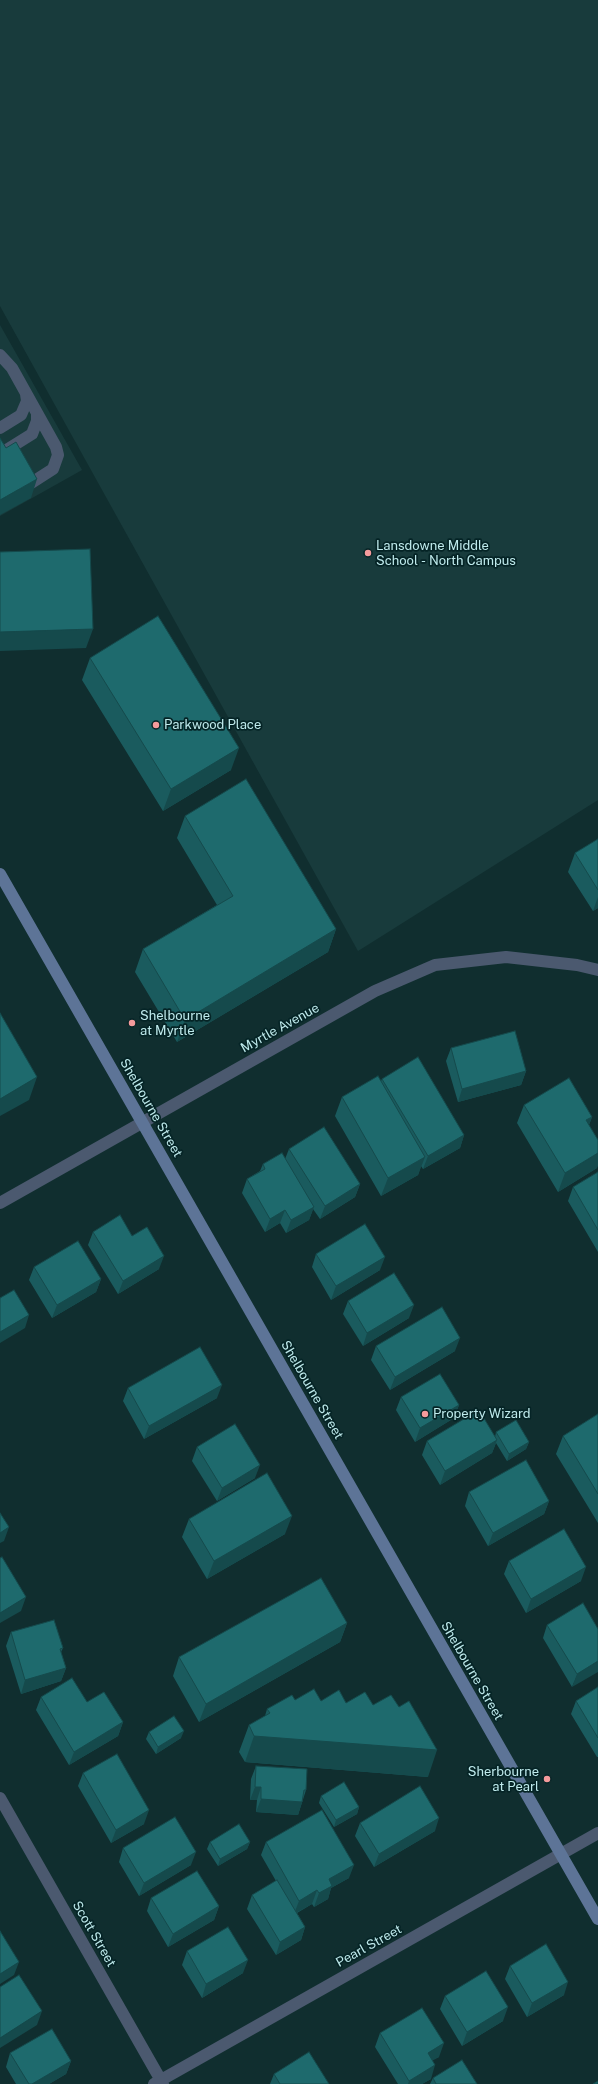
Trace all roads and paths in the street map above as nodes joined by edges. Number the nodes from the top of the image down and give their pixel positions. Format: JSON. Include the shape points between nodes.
{"nodes":[{"id":1,"x":0,"y":355,"type":"edge"},
{"id":2,"x":26,"y":394,"type":"junction"},
{"id":3,"x":37,"y":413,"type":"junction"},
{"id":4,"x":0,"y":428,"type":"edge"},
{"id":5,"x":0,"y":454,"type":"edge"},
{"id":6,"x":24,"y":487,"type":"edge"},
{"id":7,"x":0,"y":874,"type":"edge"},
{"id":8,"x":598,"y":970,"type":"edge"},
{"id":9,"x":143,"y":1122,"type":"junction"},
{"id":10,"x":0,"y":1203,"type":"edge"},
{"id":11,"x":0,"y":1798,"type":"edge"},
{"id":12,"x":598,"y":1833,"type":"edge"},
{"id":13,"x":560,"y":1854,"type":"junction"},
{"id":14,"x":598,"y":1919,"type":"edge"},
{"id":15,"x":159,"y":2083,"type":"edge"}],
"edges":[{"from":1,"to":2,"type":"street","via":[[12,368]]},
{"from":2,"to":3,"type":"street"},
{"from":2,"to":4,"type":"street","via":[[27,402],[21,415]]},
{"from":3,"to":5,"type":"street","via":[[32,434]]},
{"from":3,"to":6,"type":"street","via":[[58,455],[53,469]]},
{"from":7,"to":9,"type":"main road","name":"Shelbourne Street"},
{"from":8,"to":9,"type":"street","name":"Myrtle Avenue","via":[[577,965],[506,957],[435,965],[375,991]]},
{"from":9,"to":10,"type":"street","name":"Myrtle Avenue"},
{"from":9,"to":13,"type":"main road","name":"Shelbourne Street"},
{"from":11,"to":15,"type":"street","name":"Scott Street"},
{"from":12,"to":13,"type":"street","name":"Pearl Street"},
{"from":13,"to":14,"type":"main road","name":"Shelbourne Street"},
{"from":13,"to":15,"type":"street","name":"Pearl Street"}]}
